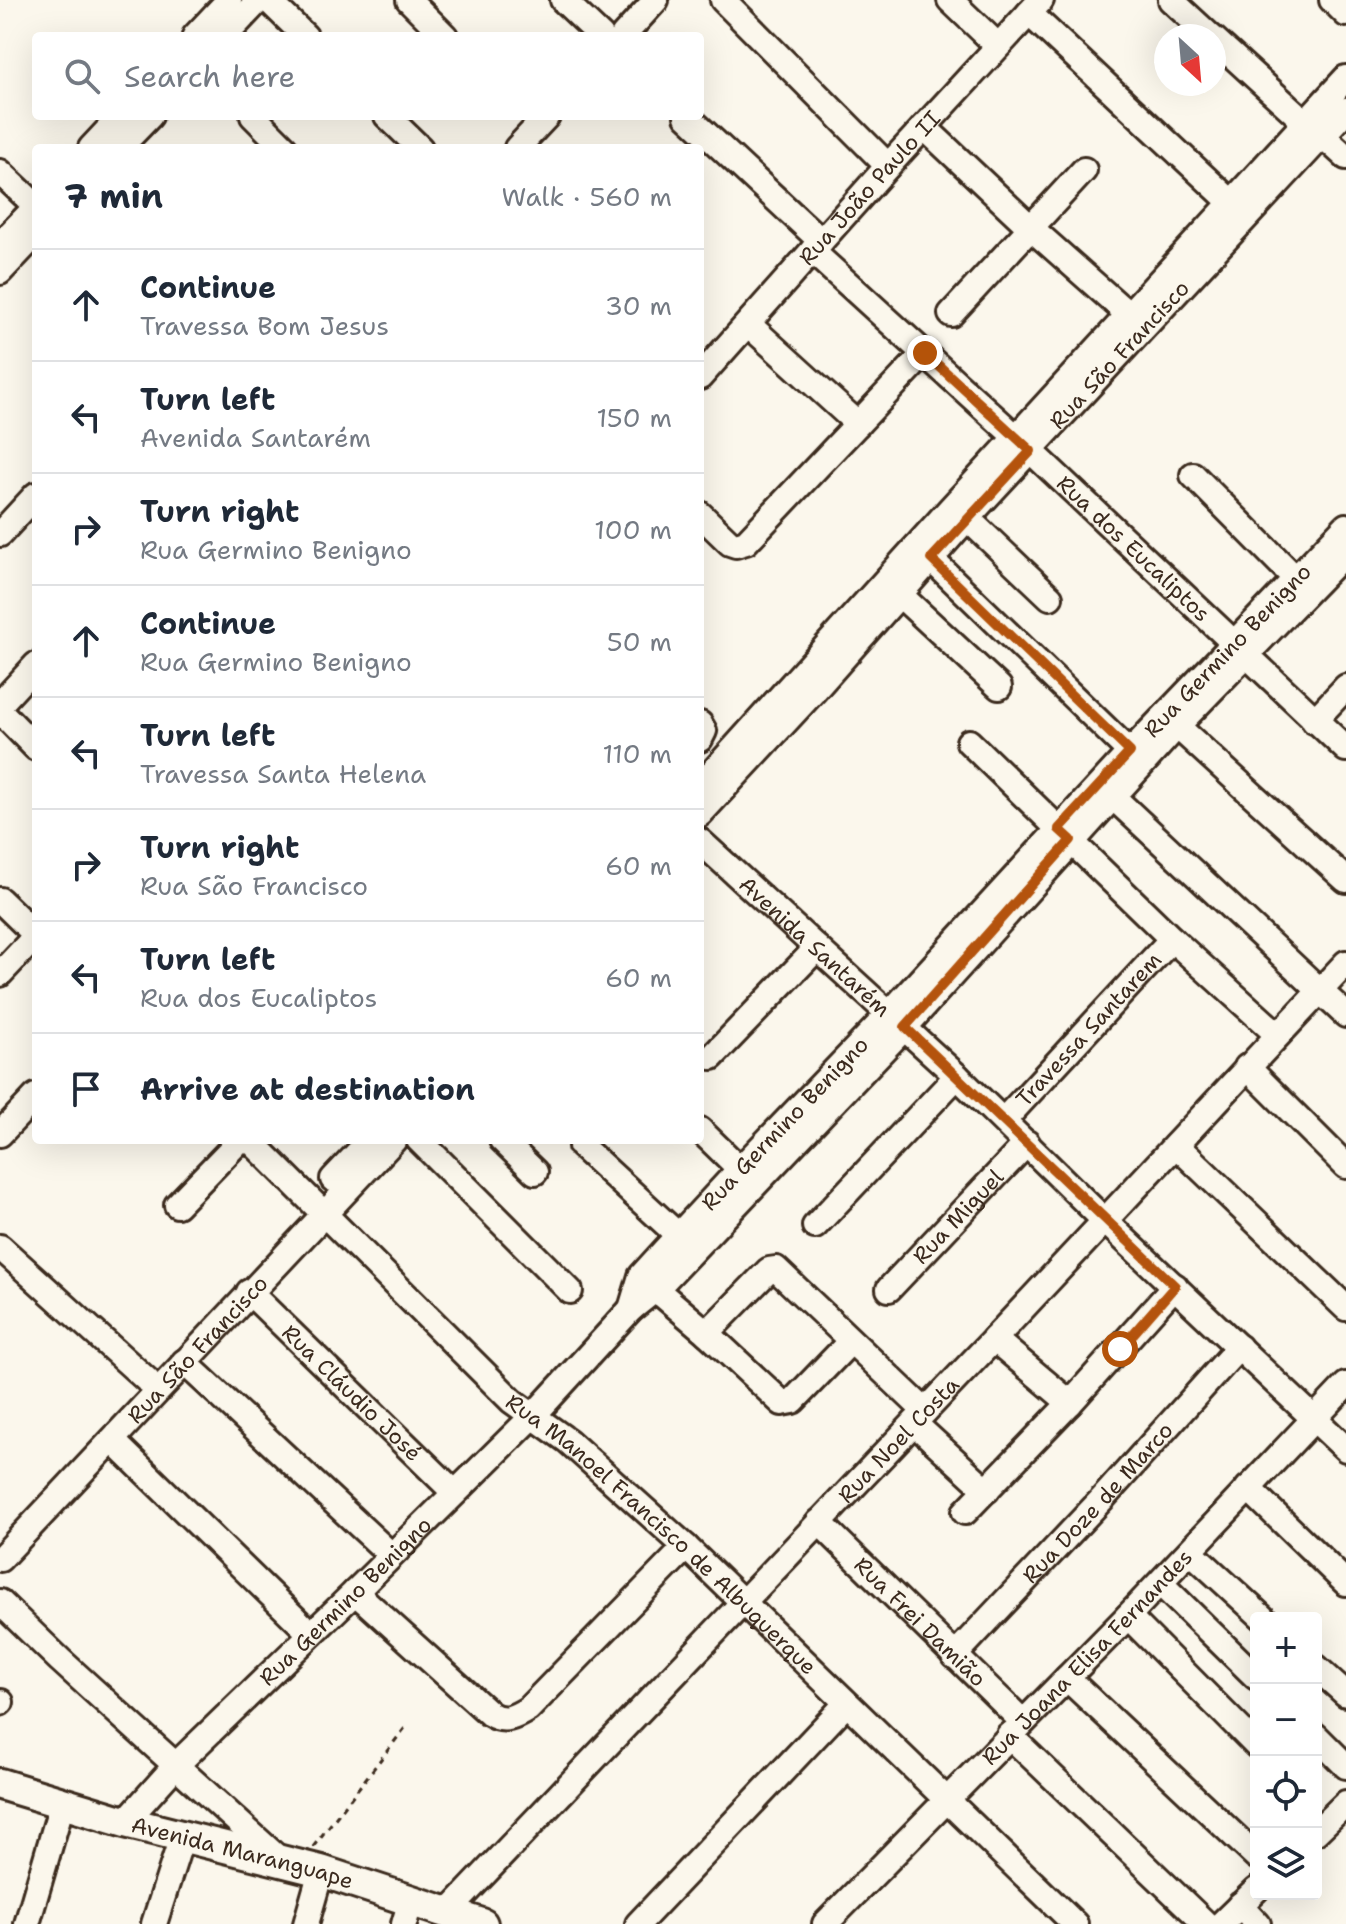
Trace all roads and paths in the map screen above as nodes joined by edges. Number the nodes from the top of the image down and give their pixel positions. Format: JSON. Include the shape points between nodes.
{"nodes":[{"id":1,"x":229,"y":0,"type":"edge"},
{"id":2,"x":259,"y":0,"type":"edge"},
{"id":3,"x":268,"y":0,"type":"edge"},
{"id":4,"x":409,"y":0,"type":"edge"},
{"id":5,"x":563,"y":0,"type":"edge"},
{"id":6,"x":656,"y":0,"type":"edge"},
{"id":7,"x":723,"y":0,"type":"edge"},
{"id":8,"x":950,"y":0,"type":"edge"},
{"id":9,"x":1171,"y":0,"type":"edge"},
{"id":10,"x":1332,"y":0,"type":"edge"},
{"id":11,"x":1035,"y":7,"type":"edge"},
{"id":12,"x":1346,"y":14,"type":"edge"},
{"id":13,"x":1197,"y":24,"type":"edge"},
{"id":14,"x":199,"y":32,"type":"edge"},
{"id":15,"x":229,"y":32,"type":"edge"},
{"id":16,"x":301,"y":32,"type":"edge"},
{"id":17,"x":441,"y":32,"type":"edge"},
{"id":18,"x":597,"y":32,"type":"edge"},
{"id":19,"x":627,"y":32,"type":"edge"},
{"id":20,"x":998,"y":46,"type":"junction"},
{"id":21,"x":1226,"y":50,"type":"edge"},
{"id":22,"x":1346,"y":78,"type":"edge"},
{"id":23,"x":1346,"y":110,"type":"edge"},
{"id":24,"x":257,"y":120,"type":"edge"},
{"id":25,"x":391,"y":120,"type":"edge"},
{"id":26,"x":536,"y":120,"type":"edge"},
{"id":27,"x":691,"y":120,"type":"edge"},
{"id":28,"x":924,"y":127,"type":"junction"},
{"id":29,"x":1314,"y":129,"type":"junction"},
{"id":30,"x":136,"y":132,"type":"edge"},
{"id":31,"x":102,"y":144,"type":"edge"},
{"id":32,"x":281,"y":144,"type":"edge"},
{"id":33,"x":416,"y":144,"type":"edge"},
{"id":34,"x":520,"y":144,"type":"edge"},
{"id":35,"x":1346,"y":157,"type":"edge"},
{"id":36,"x":888,"y":166,"type":"junction"},
{"id":37,"x":1084,"y":170,"type":"dead end"},
{"id":38,"x":0,"y":172,"type":"edge"},
{"id":39,"x":32,"y":202,"type":"edge"},
{"id":40,"x":1232,"y":203,"type":"junction"},
{"id":41,"x":32,"y":210,"type":"edge"},
{"id":42,"x":1031,"y":228,"type":"junction"},
{"id":43,"x":32,"y":238,"type":"edge"},
{"id":44,"x":0,"y":244,"type":"edge"},
{"id":45,"x":817,"y":246,"type":"junction"},
{"id":46,"x":0,"y":272,"type":"edge"},
{"id":47,"x":951,"y":314,"type":"dead end"},
{"id":48,"x":1129,"y":315,"type":"junction"},
{"id":49,"x":748,"y":324,"type":"junction"},
{"id":50,"x":925,"y":353,"type":"junction"},
{"id":51,"x":704,"y":373,"type":"edge"},
{"id":52,"x":858,"y":424,"type":"junction"},
{"id":53,"x":1024,"y":445,"type":"junction"},
{"id":54,"x":1193,"y":475,"type":"dead end"},
{"id":55,"x":32,"y":499,"type":"edge"},
{"id":56,"x":704,"y":518,"type":"edge"},
{"id":57,"x":967,"y":518,"type":"junction"},
{"id":58,"x":1346,"y":526,"type":"edge"},
{"id":59,"x":0,"y":534,"type":"edge"},
{"id":60,"x":1346,"y":552,"type":"edge"},
{"id":61,"x":931,"y":559,"type":"junction"},
{"id":62,"x":1295,"y":578,"type":"junction"},
{"id":63,"x":899,"y":594,"type":"junction"},
{"id":64,"x":1050,"y":597,"type":"dead end"},
{"id":65,"x":1240,"y":648,"type":"junction"},
{"id":66,"x":32,"y":669,"type":"edge"},
{"id":67,"x":999,"y":687,"type":"dead end"},
{"id":68,"x":1346,"y":687,"type":"edge"},
{"id":69,"x":0,"y":704,"type":"edge"},
{"id":70,"x":0,"y":711,"type":"edge"},
{"id":71,"x":1314,"y":721,"type":"junction"},
{"id":72,"x":1177,"y":726,"type":"junction"},
{"id":73,"x":969,"y":742,"type":"dead end"},
{"id":74,"x":32,"y":744,"type":"edge"},
{"id":75,"x":1346,"y":749,"type":"edge"},
{"id":76,"x":1130,"y":752,"type":"junction"},
{"id":77,"x":704,"y":782,"type":"edge"},
{"id":78,"x":1113,"y":797,"type":"junction"},
{"id":79,"x":704,"y":810,"type":"edge"},
{"id":80,"x":1065,"y":834,"type":"junction"},
{"id":81,"x":704,"y":845,"type":"edge"},
{"id":82,"x":1346,"y":880,"type":"edge"},
{"id":83,"x":0,"y":900,"type":"edge"},
{"id":84,"x":32,"y":931,"type":"edge"},
{"id":85,"x":32,"y":939,"type":"edge"},
{"id":86,"x":1172,"y":939,"type":"junction"},
{"id":87,"x":817,"y":948,"type":"junction"},
{"id":88,"x":1346,"y":963,"type":"edge"},
{"id":89,"x":0,"y":974,"type":"edge"},
{"id":90,"x":1319,"y":990,"type":"junction"},
{"id":91,"x":1346,"y":1015,"type":"edge"},
{"id":92,"x":897,"y":1020,"type":"junction"},
{"id":93,"x":1277,"y":1034,"type":"junction"},
{"id":94,"x":712,"y":1057,"type":"dead end"},
{"id":95,"x":1247,"y":1067,"type":"junction"},
{"id":96,"x":957,"y":1076,"type":"junction"},
{"id":97,"x":32,"y":1100,"type":"edge"},
{"id":98,"x":1004,"y":1120,"type":"junction"},
{"id":99,"x":0,"y":1134,"type":"edge"},
{"id":100,"x":704,"y":1134,"type":"edge"},
{"id":101,"x":1027,"y":1143,"type":"junction"},
{"id":102,"x":253,"y":1144,"type":"edge"},
{"id":103,"x":257,"y":1144,"type":"edge"},
{"id":104,"x":367,"y":1144,"type":"edge"},
{"id":105,"x":390,"y":1144,"type":"edge"},
{"id":106,"x":423,"y":1144,"type":"edge"},
{"id":107,"x":506,"y":1144,"type":"edge"},
{"id":108,"x":1176,"y":1145,"type":"junction"},
{"id":109,"x":581,"y":1146,"type":"dead end"},
{"id":110,"x":1346,"y":1166,"type":"edge"},
{"id":111,"x":740,"y":1169,"type":"junction"},
{"id":112,"x":535,"y":1172,"type":"dead end"},
{"id":113,"x":177,"y":1205,"type":"dead end"},
{"id":114,"x":318,"y":1208,"type":"junction"},
{"id":115,"x":1105,"y":1221,"type":"junction"},
{"id":116,"x":815,"y":1226,"type":"dead end"},
{"id":117,"x":679,"y":1236,"type":"junction"},
{"id":118,"x":0,"y":1247,"type":"edge"},
{"id":119,"x":648,"y":1283,"type":"junction"},
{"id":120,"x":1175,"y":1286,"type":"junction"},
{"id":121,"x":889,"y":1289,"type":"dead end"},
{"id":122,"x":570,"y":1291,"type":"dead end"},
{"id":123,"x":249,"y":1292,"type":"junction"},
{"id":124,"x":1346,"y":1308,"type":"edge"},
{"id":125,"x":707,"y":1333,"type":"junction"},
{"id":126,"x":994,"y":1339,"type":"junction"},
{"id":127,"x":850,"y":1342,"type":"junction"},
{"id":128,"x":1239,"y":1347,"type":"junction"},
{"id":129,"x":184,"y":1362,"type":"junction"},
{"id":130,"x":147,"y":1380,"type":"junction"},
{"id":131,"x":1346,"y":1385,"type":"edge"},
{"id":132,"x":1070,"y":1403,"type":"junction"},
{"id":133,"x":532,"y":1417,"type":"junction"},
{"id":134,"x":920,"y":1417,"type":"junction"},
{"id":135,"x":1314,"y":1418,"type":"junction"},
{"id":136,"x":113,"y":1441,"type":"junction"},
{"id":137,"x":1346,"y":1449,"type":"edge"},
{"id":138,"x":1248,"y":1488,"type":"junction"},
{"id":139,"x":987,"y":1490,"type":"junction"},
{"id":140,"x":454,"y":1492,"type":"junction"},
{"id":141,"x":965,"y":1512,"type":"dead end"},
{"id":142,"x":819,"y":1522,"type":"junction"},
{"id":143,"x":0,"y":1539,"type":"edge"},
{"id":144,"x":686,"y":1547,"type":"junction"},
{"id":145,"x":1190,"y":1551,"type":"junction"},
{"id":146,"x":391,"y":1555,"type":"junction"},
{"id":147,"x":0,"y":1559,"type":"edge"},
{"id":148,"x":1160,"y":1583,"type":"junction"},
{"id":149,"x":1346,"y":1583,"type":"edge"},
{"id":150,"x":355,"y":1592,"type":"junction"},
{"id":151,"x":0,"y":1602,"type":"edge"},
{"id":152,"x":741,"y":1603,"type":"junction"},
{"id":153,"x":1256,"y":1612,"type":"edge"},
{"id":154,"x":1128,"y":1616,"type":"junction"},
{"id":155,"x":311,"y":1634,"type":"junction"},
{"id":156,"x":954,"y":1656,"type":"junction"},
{"id":157,"x":1250,"y":1671,"type":"edge"},
{"id":158,"x":1322,"y":1672,"type":"edge"},
{"id":159,"x":1067,"y":1678,"type":"junction"},
{"id":160,"x":1346,"y":1694,"type":"edge"},
{"id":161,"x":846,"y":1704,"type":"junction"},
{"id":162,"x":408,"y":1724,"type":"dead end"},
{"id":163,"x":1016,"y":1728,"type":"junction"},
{"id":164,"x":1250,"y":1739,"type":"edge"},
{"id":165,"x":1322,"y":1742,"type":"edge"},
{"id":166,"x":176,"y":1765,"type":"junction"},
{"id":167,"x":1346,"y":1766,"type":"edge"},
{"id":168,"x":0,"y":1784,"type":"edge"},
{"id":169,"x":947,"y":1800,"type":"junction"},
{"id":170,"x":62,"y":1804,"type":"junction"},
{"id":171,"x":125,"y":1822,"type":"junction"},
{"id":172,"x":182,"y":1837,"type":"junction"},
{"id":173,"x":1250,"y":1850,"type":"edge"},
{"id":174,"x":300,"y":1866,"type":"junction"},
{"id":175,"x":1248,"y":1898,"type":"edge"},
{"id":176,"x":407,"y":1912,"type":"edge"},
{"id":177,"x":447,"y":1913,"type":"junction"},
{"id":178,"x":27,"y":1924,"type":"edge"},
{"id":179,"x":154,"y":1924,"type":"edge"},
{"id":180,"x":306,"y":1924,"type":"edge"},
{"id":181,"x":482,"y":1924,"type":"edge"},
{"id":182,"x":638,"y":1924,"type":"edge"},
{"id":183,"x":825,"y":1924,"type":"edge"},
{"id":184,"x":1075,"y":1924,"type":"edge"},
{"id":185,"x":1206,"y":1924,"type":"edge"},
{"id":186,"x":1221,"y":1924,"type":"edge"},
{"id":187,"x":1258,"y":1924,"type":"edge"}],
"edges":[{"from":1,"to":14,"type":"street"},
{"from":2,"to":15,"type":"street"},
{"from":3,"to":16,"type":"street"},
{"from":4,"to":17,"type":"street"},
{"from":5,"to":18,"type":"street"},
{"from":6,"to":19,"type":"street"},
{"from":7,"to":36,"type":"street"},
{"from":8,"to":20,"type":"street"},
{"from":9,"to":13,"type":"street"},
{"from":10,"to":12,"type":"street"},
{"from":11,"to":20,"type":"street","name":"Rua João Paulo II"},
{"from":11,"to":40,"type":"street"},
{"from":20,"to":28,"type":"street","name":"Rua João Paulo II"},
{"from":21,"to":29,"type":"street"},
{"from":22,"to":29,"type":"street","name":"Rua São Francisco"},
{"from":23,"to":29,"type":"street","name":"Rua São Francisco"},
{"from":24,"to":32,"type":"street"},
{"from":25,"to":33,"type":"street"},
{"from":26,"to":34,"type":"street"},
{"from":27,"to":45,"type":"street","name":"Rua dos Eucaliptos"},
{"from":28,"to":36,"type":"street","name":"Rua João Paulo II"},
{"from":28,"to":42,"type":"street"},
{"from":29,"to":35,"type":"street"},
{"from":29,"to":40,"type":"street","name":"Rua São Francisco"},
{"from":29,"to":53,"type":"street","name":"Rua São Francisco"},
{"from":30,"to":31,"type":"street"},
{"from":36,"to":45,"type":"street","name":"Rua João Paulo II"},
{"from":37,"to":42,"type":"street"},
{"from":38,"to":39,"type":"street"},
{"from":40,"to":48,"type":"street","name":"Rua São Francisco"},
{"from":41,"to":44,"type":"street"},
{"from":42,"to":47,"type":"street"},
{"from":42,"to":48,"type":"street"},
{"from":43,"to":46,"type":"street"},
{"from":45,"to":49,"type":"street","name":"Rua João Paulo II"},
{"from":45,"to":50,"type":"street","name":"Rua dos Eucaliptos"},
{"from":48,"to":53,"type":"street","name":"Rua São Francisco"},
{"from":49,"to":51,"type":"street","name":"Rua João Paulo II"},
{"from":49,"to":52,"type":"street"},
{"from":50,"to":52,"type":"street"},
{"from":50,"to":53,"type":"street","name":"Rua dos Eucaliptos"},
{"from":52,"to":56,"type":"street","via":[[746,542],[730,543]]},
{"from":53,"to":57,"type":"street","name":"Rua São Francisco"},
{"from":53,"to":65,"type":"street","name":"Rua dos Eucaliptos"},
{"from":53,"to":77,"type":"street","name":"Rua São Francisco"},
{"from":54,"to":62,"type":"street"},
{"from":55,"to":59,"type":"street"},
{"from":57,"to":61,"type":"street","name":"Rua São Francisco"},
{"from":57,"to":64,"type":"street"},
{"from":58,"to":62,"type":"street","name":"Rua Germino Benigno"},
{"from":60,"to":65,"type":"street","name":"Rua Germino Benigno"},
{"from":61,"to":63,"type":"street","name":"Rua São Francisco"},
{"from":61,"to":76,"type":"street"},
{"from":62,"to":65,"type":"street","name":"Rua Germino Benigno"},
{"from":63,"to":67,"type":"street"},
{"from":63,"to":79,"type":"street","name":"Rua São Francisco"},
{"from":65,"to":71,"type":"street","name":"Rua dos Eucaliptos"},
{"from":65,"to":72,"type":"street","name":"Rua Germino Benigno"},
{"from":65,"to":76,"type":"street","name":"Rua Germino Benigno"},
{"from":66,"to":69,"type":"street"},
{"from":68,"to":71,"type":"street"},
{"from":70,"to":74,"type":"street"},
{"from":71,"to":75,"type":"street","name":"Rua dos Eucaliptos"},
{"from":72,"to":78,"type":"street","name":"Rua Germino Benigno"},
{"from":72,"to":82,"type":"street"},
{"from":73,"to":80,"type":"street"},
{"from":76,"to":80,"type":"street","name":"Rua Germino Benigno"},
{"from":78,"to":80,"type":"street","name":"Rua Germino Benigno"},
{"from":78,"to":90,"type":"street"},
{"from":80,"to":86,"type":"street"},
{"from":80,"to":92,"type":"street","name":"Rua Germino Benigno"},
{"from":81,"to":87,"type":"street","name":"Avenida Santarém"},
{"from":83,"to":84,"type":"street"},
{"from":85,"to":89,"type":"street"},
{"from":86,"to":93,"type":"street"},
{"from":86,"to":98,"type":"street","name":"Travessa Santarem"},
{"from":87,"to":92,"type":"street","name":"Avenida Santarém"},
{"from":87,"to":94,"type":"street"},
{"from":88,"to":90,"type":"street","name":"Rua Noel Costa"},
{"from":90,"to":91,"type":"street"},
{"from":90,"to":93,"type":"street","name":"Rua Noel Costa"},
{"from":92,"to":96,"type":"street","name":"Avenida Santarém"},
{"from":92,"to":111,"type":"street","name":"Rua Germino Benigno"},
{"from":92,"to":119,"type":"street","name":"Rua Germino Benigno"},
{"from":93,"to":95,"type":"street","name":"Rua Noel Costa"},
{"from":95,"to":108,"type":"street","name":"Rua Noel Costa"},
{"from":95,"to":110,"type":"street"},
{"from":96,"to":98,"type":"street","name":"Avenida Santarém"},
{"from":96,"to":116,"type":"street"},
{"from":97,"to":99,"type":"street"},
{"from":98,"to":101,"type":"street","name":"Avenida Santarém"},
{"from":100,"to":111,"type":"street"},
{"from":101,"to":115,"type":"street","name":"Avenida Santarém"},
{"from":101,"to":121,"type":"street","name":"Rua Miguel"},
{"from":102,"to":113,"type":"street"},
{"from":103,"to":114,"type":"street","name":"Rua Manoel Francisco de Albuquerque"},
{"from":104,"to":114,"type":"street","name":"Rua São Francisco"},
{"from":105,"to":114,"type":"street","name":"Rua São Francisco"},
{"from":106,"to":122,"type":"street"},
{"from":107,"to":112,"type":"street"},
{"from":108,"to":115,"type":"street","name":"Rua Noel Costa"},
{"from":108,"to":124,"type":"street"},
{"from":109,"to":117,"type":"street"},
{"from":111,"to":117,"type":"street","name":"Rua Germino Benigno"},
{"from":114,"to":123,"type":"street","name":"Rua São Francisco"},
{"from":114,"to":130,"type":"street","name":"Rua São Francisco"},
{"from":114,"to":133,"type":"street","name":"Rua Manoel Francisco de Albuquerque"},
{"from":115,"to":120,"type":"street","name":"Avenida Santarém"},
{"from":115,"to":126,"type":"street","name":"Rua Noel Costa"},
{"from":117,"to":119,"type":"street","name":"Rua Germino Benigno"},
{"from":118,"to":130,"type":"street"},
{"from":119,"to":125,"type":"street"},
{"from":119,"to":133,"type":"street","name":"Rua Germino Benigno","via":[[631,1309]]},
{"from":120,"to":128,"type":"street","name":"Avenida Santarém"},
{"from":120,"to":132,"type":"street"},
{"from":123,"to":129,"type":"street","name":"Rua São Francisco"},
{"from":123,"to":140,"type":"street","name":"Rua Cláudio José"},
{"from":125,"to":127,"type":"street","via":[[774,1398],[786,1403]]},
{"from":125,"to":127,"type":"street","via":[[774,1269]]},
{"from":126,"to":132,"type":"street"},
{"from":126,"to":134,"type":"street","name":"Rua Noel Costa"},
{"from":127,"to":134,"type":"street"},
{"from":128,"to":135,"type":"street","name":"Avenida Santarém"},
{"from":128,"to":156,"type":"street","name":"Rua Doze de Marco"},
{"from":129,"to":136,"type":"street","name":"Rua São Francisco"},
{"from":129,"to":146,"type":"street"},
{"from":130,"to":143,"type":"street","name":"Rua São Francisco"},
{"from":131,"to":135,"type":"street","name":"Rua Joana Elisa Fernandes"},
{"from":132,"to":139,"type":"street"},
{"from":133,"to":140,"type":"street","name":"Rua Germino Benigno"},
{"from":133,"to":144,"type":"street","name":"Rua Manoel Francisco de Albuquerque","via":[[568,1441]]},
{"from":134,"to":139,"type":"street"},
{"from":134,"to":142,"type":"street","name":"Rua Noel Costa"},
{"from":135,"to":137,"type":"street","name":"Avenida Santarém"},
{"from":135,"to":138,"type":"street","name":"Rua Joana Elisa Fernandes"},
{"from":136,"to":147,"type":"street","name":"Rua São Francisco"},
{"from":136,"to":155,"type":"street"},
{"from":138,"to":145,"type":"street","name":"Rua Joana Elisa Fernandes"},
{"from":138,"to":149,"type":"street"},
{"from":139,"to":141,"type":"street"},
{"from":140,"to":146,"type":"street","name":"Rua Germino Benigno"},
{"from":142,"to":152,"type":"street","name":"Rua Noel Costa"},
{"from":142,"to":156,"type":"street","name":"Rua Frei Damião"},
{"from":144,"to":150,"type":"street","via":[[528,1709],[505,1719],[490,1714]]},
{"from":144,"to":152,"type":"street","name":"Rua Manoel Francisco de Albuquerque"},
{"from":145,"to":148,"type":"street","name":"Rua Joana Elisa Fernandes"},
{"from":145,"to":153,"type":"street"},
{"from":146,"to":150,"type":"street","name":"Rua Germino Benigno"},
{"from":148,"to":154,"type":"street","name":"Rua Joana Elisa Fernandes"},
{"from":148,"to":157,"type":"street"},
{"from":150,"to":155,"type":"street","name":"Rua Germino Benigno"},
{"from":151,"to":166,"type":"street"},
{"from":152,"to":161,"type":"street","name":"Rua Manoel Francisco de Albuquerque"},
{"from":152,"to":177,"type":"street","name":"Rua Noel Costa"},
{"from":154,"to":159,"type":"street","name":"Rua Joana Elisa Fernandes"},
{"from":154,"to":164,"type":"street"},
{"from":155,"to":166,"type":"street","name":"Rua Germino Benigno"},
{"from":156,"to":163,"type":"street","name":"Rua Frei Damião"},
{"from":158,"to":160,"type":"street"},
{"from":159,"to":163,"type":"street","name":"Rua Joana Elisa Fernandes"},
{"from":159,"to":173,"type":"street"},
{"from":161,"to":169,"type":"street","name":"Rua Manoel Francisco de Albuquerque"},
{"from":161,"to":182,"type":"street"},
{"from":162,"to":174,"type":"path"},
{"from":163,"to":169,"type":"street","name":"Rua Joana Elisa Fernandes"},
{"from":163,"to":185,"type":"street","name":"Rua Frei Damião"},
{"from":165,"to":167,"type":"street"},
{"from":166,"to":171,"type":"street","name":"Rua Germino Benigno"},
{"from":166,"to":174,"type":"street"},
{"from":168,"to":170,"type":"main road","name":"Avenida Maranguape"},
{"from":169,"to":183,"type":"street","name":"Rua Joana Elisa Fernandes"},
{"from":169,"to":184,"type":"street","name":"Rua Manoel Francisco de Albuquerque"},
{"from":170,"to":171,"type":"main road","name":"Avenida Maranguape"},
{"from":170,"to":178,"type":"street"},
{"from":171,"to":172,"type":"main road","name":"Avenida Maranguape"},
{"from":172,"to":174,"type":"main road","name":"Avenida Maranguape"},
{"from":172,"to":179,"type":"street"},
{"from":174,"to":176,"type":"main road","name":"Avenida Maranguape"},
{"from":174,"to":180,"type":"street"},
{"from":175,"to":186,"type":"street"},
{"from":175,"to":187,"type":"street"},
{"from":176,"to":177,"type":"main road","name":"Avenida Maranguape"},
{"from":177,"to":181,"type":"main road","name":"Avenida Maranguape"}]}
